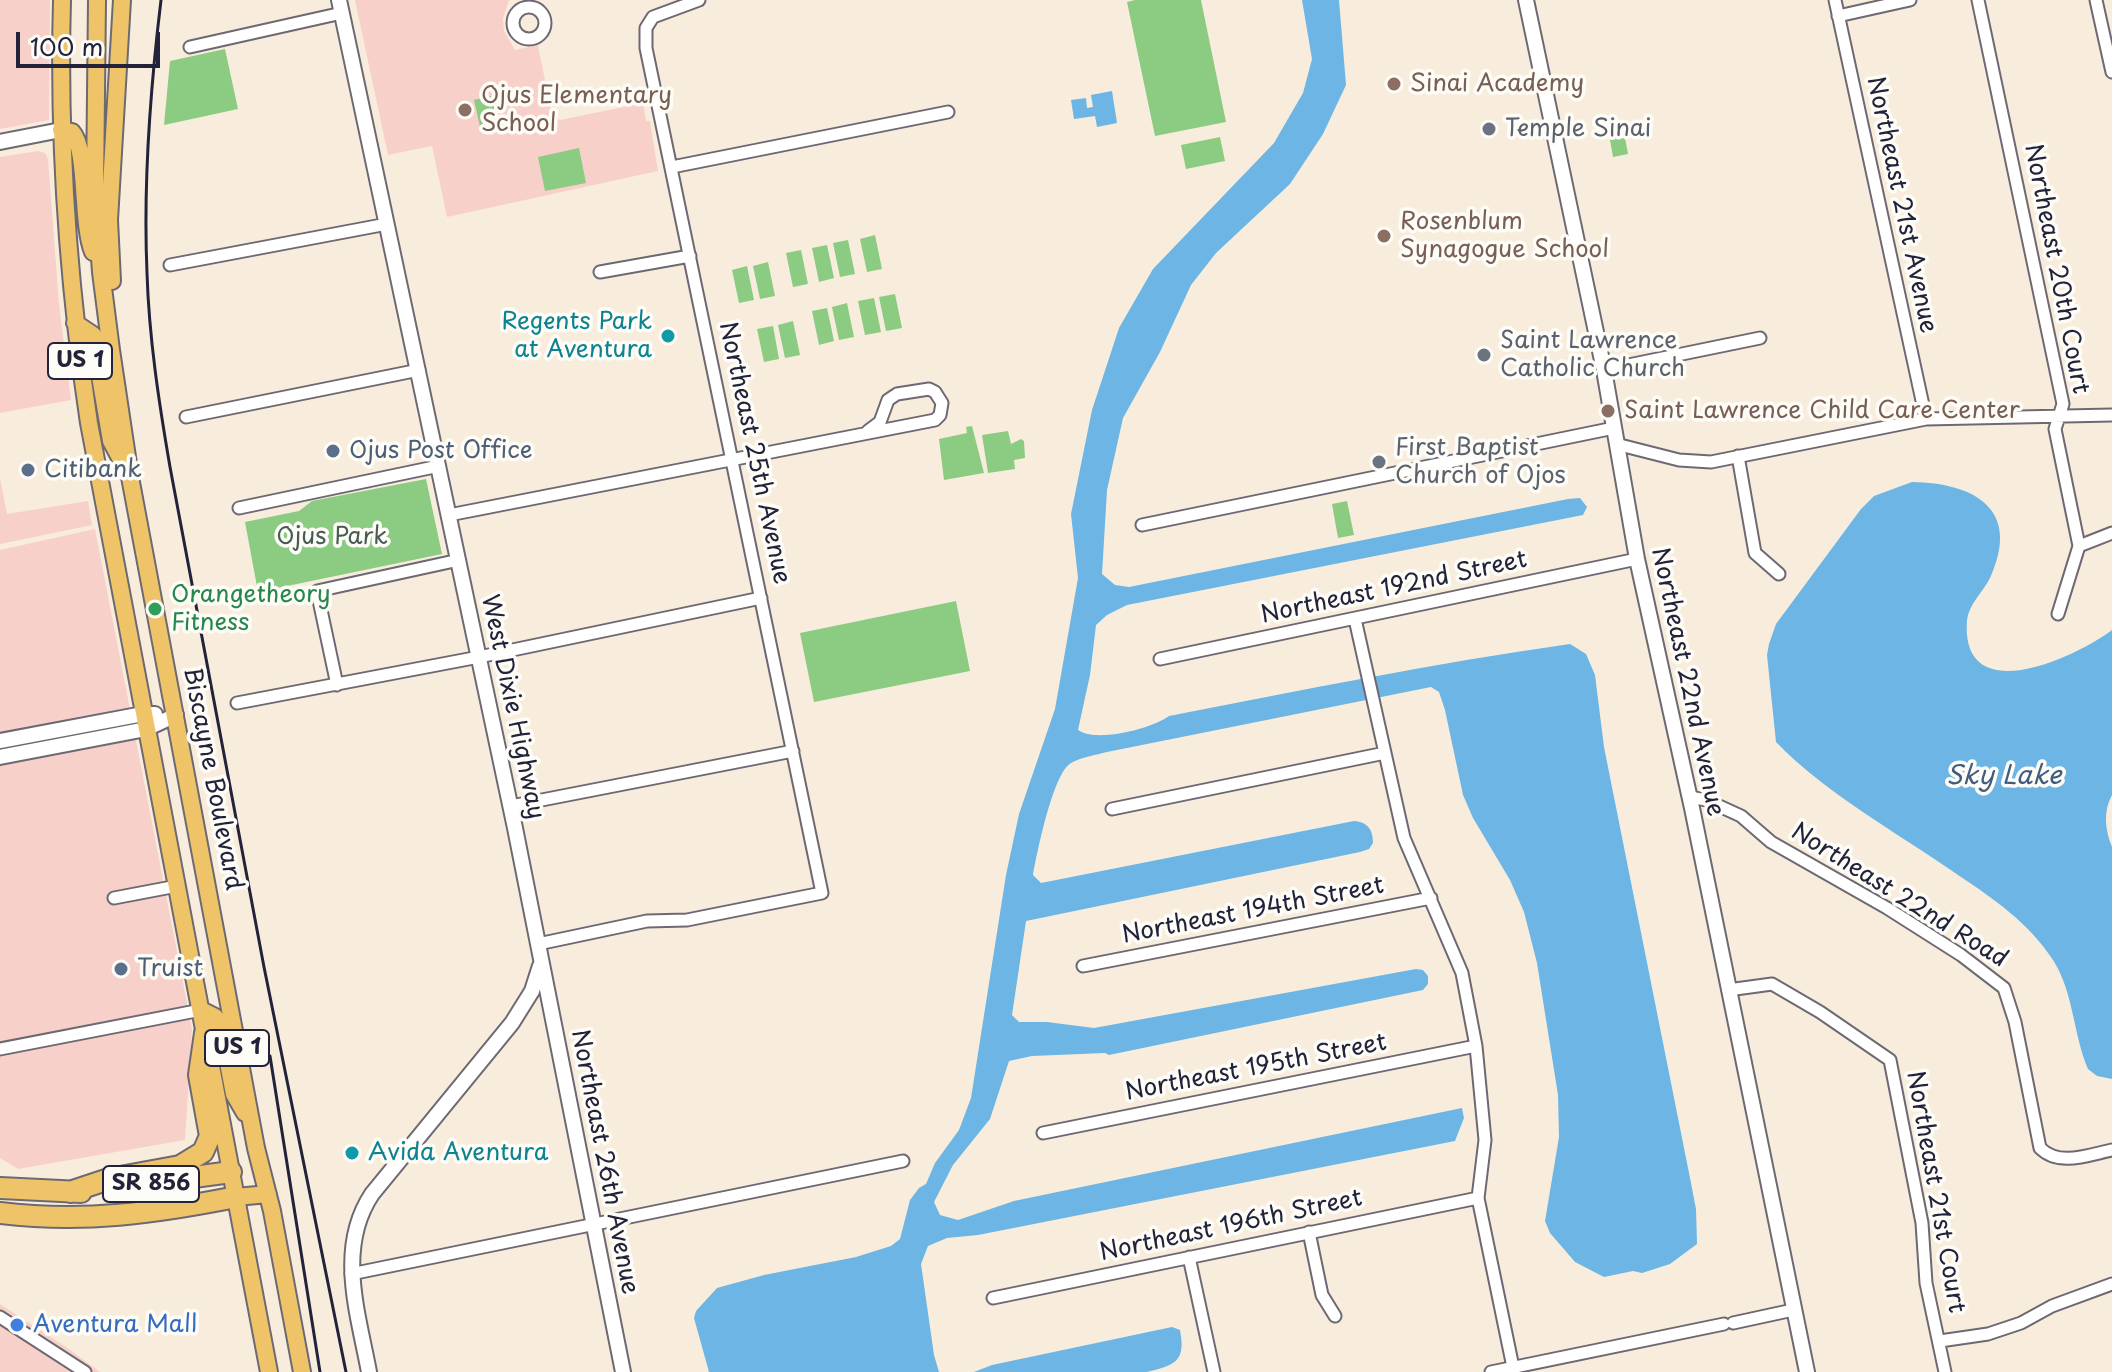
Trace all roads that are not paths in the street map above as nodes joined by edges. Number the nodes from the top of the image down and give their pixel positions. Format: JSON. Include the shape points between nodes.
{"nodes":[{"id":1,"x":62,"y":0,"type":"edge"},
{"id":2,"x":97,"y":0,"type":"edge"},
{"id":3,"x":122,"y":0,"type":"edge"},
{"id":4,"x":519,"y":0,"type":"edge"},
{"id":5,"x":539,"y":0,"type":"edge"},
{"id":6,"x":698,"y":0,"type":"edge"},
{"id":7,"x":1526,"y":0,"type":"edge"},
{"id":8,"x":1835,"y":0,"type":"edge"},
{"id":9,"x":1910,"y":0,"type":"edge"},
{"id":10,"x":1978,"y":0,"type":"edge"},
{"id":11,"x":2096,"y":0,"type":"edge"},
{"id":12,"x":340,"y":6,"type":"edge"},
{"id":13,"x":515,"y":15,"type":"junction"},
{"id":14,"x":542,"y":15,"type":"junction"},
{"id":15,"x":1838,"y":16,"type":"junction"},
{"id":16,"x":190,"y":47,"type":"dead end"},
{"id":17,"x":2112,"y":72,"type":"edge"},
{"id":18,"x":96,"y":106,"type":"junction"},
{"id":19,"x":948,"y":112,"type":"dead end"},
{"id":20,"x":61,"y":130,"type":"junction"},
{"id":21,"x":0,"y":142,"type":"edge"},
{"id":22,"x":672,"y":167,"type":"junction"},
{"id":23,"x":387,"y":224,"type":"junction"},
{"id":24,"x":690,"y":256,"type":"junction"},
{"id":25,"x":170,"y":265,"type":"dead end"},
{"id":26,"x":101,"y":272,"type":"junction"},
{"id":27,"x":600,"y":272,"type":"dead end"},
{"id":28,"x":75,"y":323,"type":"junction"},
{"id":29,"x":1760,"y":338,"type":"dead end"},
{"id":30,"x":111,"y":350,"type":"junction"},
{"id":31,"x":419,"y":370,"type":"junction"},
{"id":32,"x":1604,"y":370,"type":"junction"},
{"id":33,"x":2060,"y":415,"type":"junction"},
{"id":34,"x":2112,"y":415,"type":"edge"},
{"id":35,"x":186,"y":417,"type":"dead end"},
{"id":36,"x":1926,"y":419,"type":"junction"},
{"id":37,"x":1614,"y":428,"type":"junction"},
{"id":38,"x":868,"y":431,"type":"junction"},
{"id":39,"x":1616,"y":444,"type":"junction"},
{"id":40,"x":1738,"y":456,"type":"junction"},
{"id":41,"x":732,"y":458,"type":"junction"},
{"id":42,"x":439,"y":466,"type":"junction"},
{"id":43,"x":130,"y":477,"type":"junction"},
{"id":44,"x":239,"y":508,"type":"dead end"},
{"id":45,"x":449,"y":515,"type":"junction"},
{"id":46,"x":1142,"y":525,"type":"dead end"},
{"id":47,"x":2112,"y":533,"type":"edge"},
{"id":48,"x":2079,"y":546,"type":"junction"},
{"id":49,"x":1637,"y":559,"type":"junction"},
{"id":50,"x":459,"y":560,"type":"junction"},
{"id":51,"x":1779,"y":574,"type":"dead end"},
{"id":52,"x":761,"y":598,"type":"junction"},
{"id":53,"x":2058,"y":614,"type":"dead end"},
{"id":54,"x":1355,"y":619,"type":"junction"},
{"id":55,"x":479,"y":657,"type":"junction"},
{"id":56,"x":1160,"y":659,"type":"dead end"},
{"id":57,"x":337,"y":685,"type":"junction"},
{"id":58,"x":237,"y":703,"type":"dead end"},
{"id":59,"x":176,"y":715,"type":"junction"},
{"id":60,"x":145,"y":721,"type":"junction"},
{"id":61,"x":0,"y":741,"type":"edge"},
{"id":62,"x":793,"y":751,"type":"junction"},
{"id":63,"x":1385,"y":753,"type":"junction"},
{"id":64,"x":0,"y":757,"type":"edge"},
{"id":65,"x":1690,"y":797,"type":"junction"},
{"id":66,"x":511,"y":806,"type":"junction"},
{"id":67,"x":1112,"y":809,"type":"dead end"},
{"id":68,"x":177,"y":886,"type":"junction"},
{"id":69,"x":114,"y":898,"type":"dead end"},
{"id":70,"x":1431,"y":898,"type":"junction"},
{"id":71,"x":538,"y":944,"type":"junction"},
{"id":72,"x":541,"y":961,"type":"junction"},
{"id":73,"x":1083,"y":966,"type":"dead end"},
{"id":74,"x":1728,"y":990,"type":"junction"},
{"id":75,"x":201,"y":1010,"type":"junction"},
{"id":76,"x":205,"y":1033,"type":"junction"},
{"id":77,"x":1476,"y":1046,"type":"junction"},
{"id":78,"x":0,"y":1049,"type":"edge"},
{"id":79,"x":252,"y":1125,"type":"junction"},
{"id":80,"x":1043,"y":1133,"type":"dead end"},
{"id":81,"x":2112,"y":1150,"type":"edge"},
{"id":82,"x":903,"y":1161,"type":"dead end"},
{"id":83,"x":262,"y":1170,"type":"junction"},
{"id":84,"x":231,"y":1172,"type":"junction"},
{"id":85,"x":0,"y":1188,"type":"edge"},
{"id":86,"x":70,"y":1192,"type":"junction"},
{"id":87,"x":268,"y":1194,"type":"junction"},
{"id":88,"x":236,"y":1197,"type":"junction"},
{"id":89,"x":1478,"y":1198,"type":"junction"},
{"id":90,"x":0,"y":1213,"type":"edge"},
{"id":91,"x":594,"y":1225,"type":"junction"},
{"id":92,"x":1309,"y":1232,"type":"junction"},
{"id":93,"x":1189,"y":1257,"type":"junction"},
{"id":94,"x":351,"y":1274,"type":"junction"},
{"id":95,"x":2112,"y":1284,"type":"edge"},
{"id":96,"x":993,"y":1298,"type":"dead end"},
{"id":97,"x":1793,"y":1310,"type":"junction"},
{"id":98,"x":1335,"y":1316,"type":"dead end"},
{"id":99,"x":0,"y":1317,"type":"edge"},
{"id":100,"x":1940,"y":1341,"type":"junction"},
{"id":101,"x":1513,"y":1370,"type":"edge"},
{"id":102,"x":85,"y":1372,"type":"edge"},
{"id":103,"x":269,"y":1372,"type":"edge"},
{"id":104,"x":302,"y":1372,"type":"edge"},
{"id":105,"x":369,"y":1372,"type":"edge"},
{"id":106,"x":623,"y":1372,"type":"edge"},
{"id":107,"x":1214,"y":1372,"type":"edge"},
{"id":108,"x":1491,"y":1372,"type":"edge"},
{"id":109,"x":1807,"y":1372,"type":"edge"},
{"id":110,"x":1945,"y":1372,"type":"edge"}],
"edges":[{"from":1,"to":20,"type":"main road","number":"US 1"},
{"from":2,"to":18,"type":"main road","name":"Biscayne Boulevard","number":"US 1"},
{"from":3,"to":30,"type":"main road","via":[[109,220]]},
{"from":4,"to":13,"type":"street"},
{"from":5,"to":14,"type":"street"},
{"from":6,"to":22,"type":"street","name":"Northeast 25th Avenue","via":[[657,15],[645,33]]},
{"from":7,"to":32,"type":"street","name":"Northeast 22nd Avenue"},
{"from":8,"to":15,"type":"street","name":"Northeast 21st Avenue"},
{"from":9,"to":15,"type":"street"},
{"from":10,"to":33,"type":"street","name":"Northeast 20th Court","via":[[2063,404]]},
{"from":11,"to":17,"type":"street"},
{"from":12,"to":16,"type":"street"},
{"from":12,"to":23,"type":"street","name":"West Dixie Highway"},
{"from":13,"to":14,"type":"street","via":[[528,7]]},
{"from":13,"to":14,"type":"street","via":[[515,31],[528,39],[544,29]]},
{"from":15,"to":36,"type":"street","name":"Northeast 21st Avenue"},
{"from":18,"to":20,"type":"main road","via":[[81,122]]},
{"from":18,"to":26,"type":"main road","name":"Biscayne Boulevard","number":"US 1"},
{"from":19,"to":22,"type":"street"},
{"from":20,"to":21,"type":"street"},
{"from":20,"to":26,"type":"main road","via":[[72,132],[80,145],[88,239]]},
{"from":20,"to":28,"type":"main road","number":"US 1"},
{"from":22,"to":24,"type":"street","name":"Northeast 25th Avenue"},
{"from":23,"to":25,"type":"street"},
{"from":23,"to":31,"type":"street","name":"West Dixie Highway"},
{"from":24,"to":27,"type":"street"},
{"from":24,"to":41,"type":"street","name":"Northeast 25th Avenue"},
{"from":26,"to":30,"type":"main road","name":"Biscayne Boulevard","number":"US 1"},
{"from":28,"to":43,"type":"main road","via":[[93,335],[111,441]]},
{"from":28,"to":60,"type":"main road","number":"US 1"},
{"from":29,"to":32,"type":"street"},
{"from":30,"to":43,"type":"main road","name":"Biscayne Boulevard","number":"US 1"},
{"from":31,"to":35,"type":"street"},
{"from":31,"to":42,"type":"street","name":"West Dixie Highway"},
{"from":32,"to":37,"type":"street","name":"Northeast 22nd Avenue"},
{"from":33,"to":34,"type":"street"},
{"from":33,"to":36,"type":"street"},
{"from":33,"to":48,"type":"street","name":"Northeast 20th Court","via":[[2055,429]]},
{"from":36,"to":40,"type":"street"},
{"from":37,"to":39,"type":"street","name":"Northeast 22nd Avenue"},
{"from":37,"to":46,"type":"street"},
{"from":38,"to":38,"type":"street","via":[[935,420],[942,403],[929,389],[897,394]]},
{"from":38,"to":41,"type":"street"},
{"from":39,"to":40,"type":"street","via":[[1679,460],[1711,462]]},
{"from":39,"to":49,"type":"street","name":"Northeast 22nd Avenue"},
{"from":40,"to":51,"type":"street","via":[[1755,553]]},
{"from":41,"to":45,"type":"street"},
{"from":41,"to":52,"type":"street","name":"Northeast 25th Avenue"},
{"from":42,"to":44,"type":"street"},
{"from":42,"to":45,"type":"street","name":"West Dixie Highway"},
{"from":43,"to":59,"type":"main road","name":"Biscayne Boulevard","number":"US 1"},
{"from":45,"to":50,"type":"street","name":"West Dixie Highway"},
{"from":47,"to":48,"type":"street"},
{"from":48,"to":53,"type":"street","name":"Northeast 20th Court"},
{"from":49,"to":54,"type":"street","name":"Northeast 192nd Street"},
{"from":49,"to":65,"type":"street","name":"Northeast 22nd Avenue"},
{"from":50,"to":55,"type":"street","name":"West Dixie Highway"},
{"from":50,"to":57,"type":"street","via":[[317,591]]},
{"from":52,"to":55,"type":"street"},
{"from":52,"to":62,"type":"street","name":"Northeast 25th Avenue"},
{"from":54,"to":56,"type":"street","name":"Northeast 192nd Street"},
{"from":54,"to":63,"type":"street"},
{"from":55,"to":57,"type":"street"},
{"from":55,"to":66,"type":"street","name":"West Dixie Highway"},
{"from":57,"to":58,"type":"street"},
{"from":59,"to":60,"type":"street"},
{"from":59,"to":79,"type":"main road","name":"Biscayne Boulevard","number":"US 1"},
{"from":60,"to":61,"type":"street"},
{"from":60,"to":64,"type":"street"},
{"from":60,"to":68,"type":"main road","number":"US 1"},
{"from":62,"to":66,"type":"street"},
{"from":62,"to":71,"type":"street","name":"Northeast 25th Avenue","via":[[822,893]]},
{"from":63,"to":67,"type":"street"},
{"from":63,"to":70,"type":"street","via":[[1404,838]]},
{"from":65,"to":74,"type":"street","name":"Northeast 22nd Avenue"},
{"from":65,"to":81,"type":"street","name":"Northeast 22nd Road","via":[[1741,816],[1771,842],[1900,916],[2004,988],[2040,1148],[2061,1160]]},
{"from":66,"to":71,"type":"street","name":"West Dixie Highway"},
{"from":68,"to":69,"type":"street"},
{"from":68,"to":75,"type":"main road","number":"US 1"},
{"from":70,"to":73,"type":"street","name":"Northeast 194th Street"},
{"from":70,"to":77,"type":"street","via":[[1462,973]]},
{"from":71,"to":72,"type":"street","name":"West Dixie Highway"},
{"from":72,"to":91,"type":"street","name":"Northeast 26th Avenue"},
{"from":72,"to":94,"type":"street","name":"West Dixie Highway","via":[[512,1023],[368,1200],[356,1229]]},
{"from":74,"to":97,"type":"street","name":"Northeast 22nd Avenue"},
{"from":74,"to":100,"type":"street","name":"Northeast 21st Court","via":[[1772,984],[1890,1060]]},
{"from":75,"to":76,"type":"main road","number":"US 1"},
{"from":75,"to":78,"type":"street"},
{"from":75,"to":79,"type":"main road","via":[[219,1022],[234,1094]]},
{"from":76,"to":84,"type":"main road","number":"US 1"},
{"from":76,"to":86,"type":"highway","via":[[199,1075],[210,1136],[203,1152],[180,1166]]},
{"from":77,"to":80,"type":"street","name":"Northeast 195th Street"},
{"from":77,"to":89,"type":"street","via":[[1485,1140]]},
{"from":79,"to":83,"type":"main road","name":"Biscayne Boulevard","number":"US 1"},
{"from":82,"to":91,"type":"street"},
{"from":83,"to":84,"type":"main road","number":"SR 856"},
{"from":83,"to":87,"type":"main road","name":"Biscayne Boulevard","number":"US 1"},
{"from":84,"to":86,"type":"highway","number":"SR 856"},
{"from":84,"to":88,"type":"main road","number":"US 1"},
{"from":85,"to":86,"type":"highway","number":"SR 856"},
{"from":87,"to":88,"type":"main road","number":"SR 856"},
{"from":87,"to":104,"type":"main road","name":"Biscayne Boulevard","number":"US 1"},
{"from":88,"to":90,"type":"highway","number":"SR 856","via":[[118,1217]]},
{"from":88,"to":103,"type":"main road","number":"US 1"},
{"from":89,"to":92,"type":"street","name":"Northeast 196th Street"},
{"from":89,"to":101,"type":"street"},
{"from":91,"to":94,"type":"street"},
{"from":91,"to":106,"type":"street","name":"Northeast 26th Avenue"},
{"from":92,"to":93,"type":"street","name":"Northeast 196th Street"},
{"from":92,"to":98,"type":"street","via":[[1322,1295]]},
{"from":93,"to":96,"type":"street","name":"Northeast 196th Street"},
{"from":93,"to":107,"type":"street"},
{"from":94,"to":105,"type":"street","name":"West Dixie Highway"},
{"from":95,"to":100,"type":"street","via":[[2010,1327]]},
{"from":97,"to":101,"type":"street"},
{"from":97,"to":109,"type":"street","name":"Northeast 22nd Avenue"},
{"from":99,"to":102,"type":"street"},
{"from":100,"to":110,"type":"street","name":"Northeast 21st Court"},
{"from":101,"to":108,"type":"street"}]}
